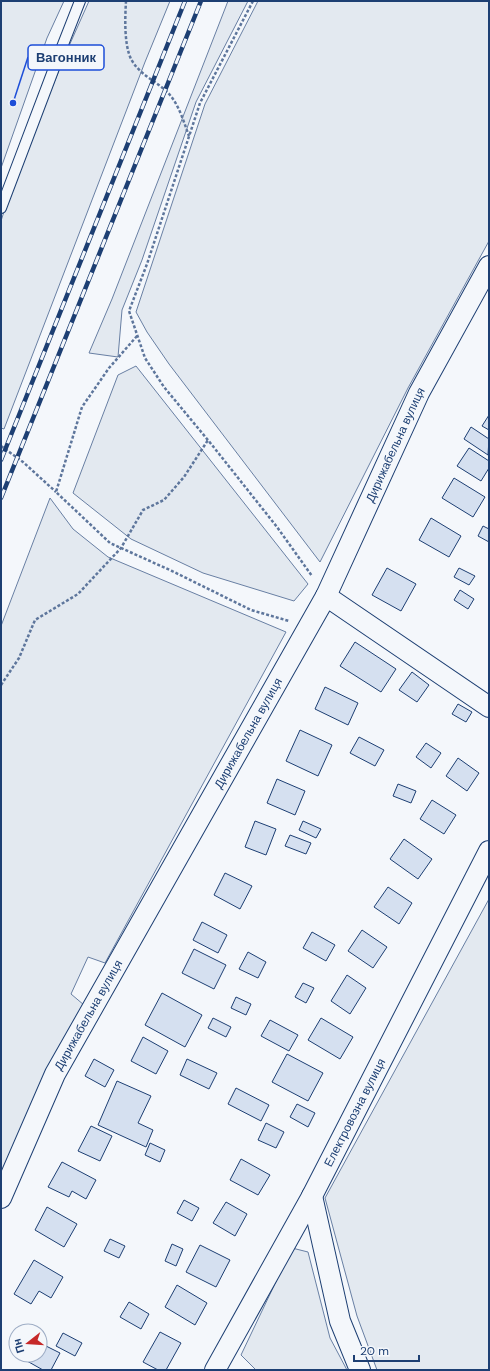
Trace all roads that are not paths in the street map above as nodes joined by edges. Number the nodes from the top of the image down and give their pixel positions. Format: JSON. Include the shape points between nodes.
{"nodes":[{"id":1,"x":80,"y":1,"type":"edge"},
{"id":2,"x":1,"y":208,"type":"edge"},
{"id":3,"x":489,"y":266,"type":"edge"},
{"id":4,"x":326,"y":596,"type":"junction"},
{"id":5,"x":489,"y":706,"type":"edge"},
{"id":6,"x":489,"y":851,"type":"edge"},
{"id":7,"x":312,"y":1196,"type":"junction"},
{"id":8,"x":1,"y":1198,"type":"edge"},
{"id":9,"x":223,"y":1367,"type":"edge"},
{"id":10,"x":360,"y":1370,"type":"edge"}],
"edges":[{"from":1,"to":2,"type":"lane"},
{"from":3,"to":4,"type":"street","name":"Дирижабельна вулиця","via":[[419,393]]},
{"from":4,"to":5,"type":"street"},
{"from":4,"to":8,"type":"street","name":"Дирижабельна вулиця","via":[[55,1074]]},
{"from":6,"to":7,"type":"street","name":"Електровозна вулиця"},
{"from":7,"to":9,"type":"street","name":"Електровозна вулиця"},
{"from":7,"to":10,"type":"street","via":[[340,1321]]}]}
